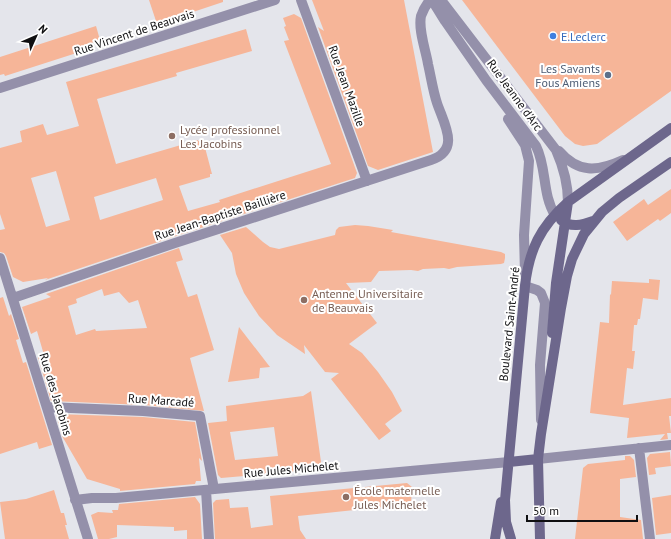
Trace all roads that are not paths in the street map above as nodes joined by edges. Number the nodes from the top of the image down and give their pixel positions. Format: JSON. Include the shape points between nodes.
{"nodes":[{"id":1,"x":276,"y":0,"type":"edge"},
{"id":2,"x":301,"y":0,"type":"edge"},
{"id":3,"x":431,"y":0,"type":"edge"},
{"id":4,"x":441,"y":0,"type":"edge"},
{"id":5,"x":492,"y":87,"type":"junction"},
{"id":6,"x":0,"y":88,"type":"edge"},
{"id":7,"x":671,"y":128,"type":"edge"},
{"id":8,"x":551,"y":142,"type":"junction"},
{"id":9,"x":637,"y":153,"type":"junction"},
{"id":10,"x":671,"y":162,"type":"edge"},
{"id":11,"x":367,"y":181,"type":"junction"},
{"id":12,"x":568,"y":202,"type":"junction"},
{"id":13,"x":555,"y":215,"type":"junction"},
{"id":14,"x":594,"y":220,"type":"junction"},
{"id":15,"x":565,"y":224,"type":"junction"},
{"id":16,"x":0,"y":258,"type":"edge"},
{"id":17,"x":525,"y":286,"type":"junction"},
{"id":18,"x":13,"y":298,"type":"junction"},
{"id":19,"x":552,"y":361,"type":"junction"},
{"id":20,"x":47,"y":408,"type":"junction"},
{"id":21,"x":541,"y":434,"type":"junction"},
{"id":22,"x":671,"y":444,"type":"edge"},
{"id":23,"x":639,"y":448,"type":"junction"},
{"id":24,"x":538,"y":459,"type":"junction"},
{"id":25,"x":509,"y":462,"type":"junction"},
{"id":26,"x":506,"y":483,"type":"junction"},
{"id":27,"x":210,"y":489,"type":"junction"},
{"id":28,"x":75,"y":500,"type":"junction"},
{"id":29,"x":540,"y":524,"type":"junction"},
{"id":30,"x":88,"y":539,"type":"edge"},
{"id":31,"x":209,"y":539,"type":"edge"},
{"id":32,"x":495,"y":539,"type":"edge"},
{"id":33,"x":511,"y":539,"type":"edge"},
{"id":34,"x":540,"y":539,"type":"edge"},
{"id":35,"x":543,"y":539,"type":"edge"},
{"id":36,"x":650,"y":539,"type":"edge"}],
"edges":[{"from":1,"to":6,"type":"street","name":"Rue Vincent de Beauvais"},
{"from":2,"to":11,"type":"street","name":"Rue Jean Mazille"},
{"from":3,"to":5,"type":"street","name":"Rue Jeanne d'Arc"},
{"from":3,"to":11,"type":"street","name":"Rue Jean-Baptiste Baillière","via":[[421,15],[421,28],[435,97],[448,137],[444,152],[436,158]]},
{"from":4,"to":8,"type":"street","name":"Rue Jeanne d'Arc"},
{"from":5,"to":13,"type":"street","name":"Rue Jeanne d'Arc","via":[[538,151],[549,203]]},
{"from":5,"to":17,"type":"street","via":[[527,153],[529,171],[524,235]]},
{"from":7,"to":9,"type":"main road","name":"Boulevard Saint-André"},
{"from":8,"to":9,"type":"street","via":[[570,162],[590,169],[608,166]]},
{"from":8,"to":12,"type":"street","name":"Rue Jeanne d'Arc","via":[[560,160]]},
{"from":9,"to":12,"type":"main road","name":"Boulevard Saint-André"},
{"from":10,"to":14,"type":"main road","via":[[619,198]]},
{"from":11,"to":18,"type":"street","name":"Rue Jean-Baptiste Baillière"},
{"from":12,"to":13,"type":"main road","name":"Boulevard Saint-André"},
{"from":12,"to":15,"type":"main road"},
{"from":13,"to":15,"type":"main road"},
{"from":13,"to":17,"type":"main road","name":"Boulevard Saint-André","via":[[540,235],[531,254]]},
{"from":14,"to":15,"type":"main road","via":[[574,226]]},
{"from":14,"to":19,"type":"main road","via":[[580,242],[570,267]]},
{"from":15,"to":19,"type":"main road","via":[[553,308]]},
{"from":16,"to":18,"type":"street","name":"Rue des Jacobins"},
{"from":17,"to":21,"type":"street","via":[[541,293],[545,303],[540,365]]},
{"from":17,"to":25,"type":"main road","name":"Boulevard Saint-André"},
{"from":18,"to":20,"type":"street","name":"Rue des Jacobins"},
{"from":19,"to":21,"type":"main road"},
{"from":20,"to":27,"type":"street","name":"Rue Marcadé","via":[[143,411],[200,416]]},
{"from":20,"to":28,"type":"street","name":"Rue des Jacobins"},
{"from":21,"to":24,"type":"main road"},
{"from":22,"to":23,"type":"street"},
{"from":23,"to":24,"type":"street"},
{"from":23,"to":36,"type":"street"},
{"from":24,"to":25,"type":"main road"},
{"from":24,"to":29,"type":"main road"},
{"from":25,"to":26,"type":"main road","name":"Boulevard Saint-André"},
{"from":25,"to":27,"type":"street","name":"Rue Jules Michelet"},
{"from":26,"to":32,"type":"main road"},
{"from":26,"to":33,"type":"main road","name":"Boulevard Saint-André","via":[[506,522]]},
{"from":27,"to":28,"type":"street","name":"Rue Jules Michelet"},
{"from":27,"to":31,"type":"street","name":"Rue Marcadé"},
{"from":28,"to":30,"type":"street","name":"Rue des Jacobins"},
{"from":29,"to":34,"type":"main road"},
{"from":29,"to":35,"type":"main road"}]}
